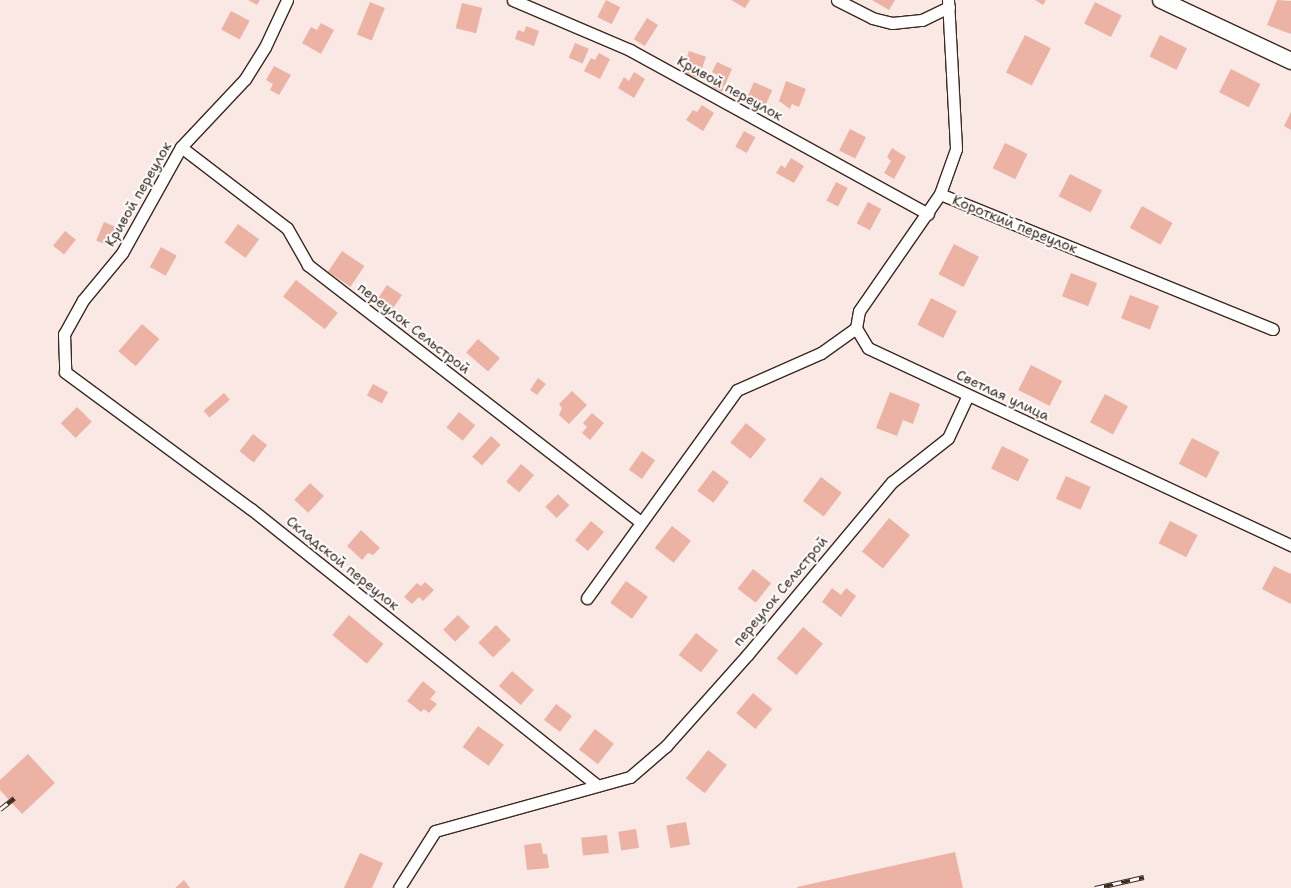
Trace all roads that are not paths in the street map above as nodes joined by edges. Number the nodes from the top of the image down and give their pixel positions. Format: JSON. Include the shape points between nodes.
{"nodes":[{"id":1,"x":287,"y":0,"type":"edge"},
{"id":2,"x":513,"y":0,"type":"edge"},
{"id":3,"x":837,"y":0,"type":"edge"},
{"id":4,"x":1161,"y":0,"type":"edge"},
{"id":5,"x":949,"y":3,"type":"edge"},
{"id":6,"x":1291,"y":62,"type":"edge"},
{"id":7,"x":181,"y":147,"type":"junction"},
{"id":8,"x":940,"y":194,"type":"junction"},
{"id":9,"x":928,"y":214,"type":"junction"},
{"id":10,"x":856,"y":328,"type":"junction"},
{"id":11,"x":1273,"y":329,"type":"dead end"},
{"id":12,"x":65,"y":372,"type":"joint"},
{"id":13,"x":968,"y":395,"type":"junction"},
{"id":14,"x":640,"y":522,"type":"junction"},
{"id":15,"x":1291,"y":545,"type":"edge"},
{"id":16,"x":587,"y":598,"type":"dead end"},
{"id":17,"x":596,"y":784,"type":"junction"},
{"id":18,"x":399,"y":888,"type":"edge"}],
"edges":[{"from":1,"to":7,"type":"street","name":"Кривой переулок","via":[[265,47],[245,79]]},
{"from":2,"to":9,"type":"street","name":"Кривой переулок","via":[[630,50]]},
{"from":3,"to":5,"type":"street","via":[[872,18],[892,22],[922,20]]},
{"from":4,"to":6,"type":"street"},
{"from":5,"to":8,"type":"street","name":"Короткий переулок","via":[[956,149]]},
{"from":7,"to":12,"type":"street","name":"Кривой переулок","via":[[122,254],[83,300],[64,334]]},
{"from":7,"to":14,"type":"street","name":"переулок Сельстрой","via":[[287,228],[308,265]]},
{"from":8,"to":9,"type":"street"},
{"from":8,"to":11,"type":"street","name":"Короткий переулок"},
{"from":9,"to":10,"type":"street","via":[[859,311]]},
{"from":10,"to":13,"type":"street","name":"Светлая улица","via":[[868,348]]},
{"from":10,"to":14,"type":"street","via":[[821,353],[736,390]]},
{"from":12,"to":17,"type":"street","name":"Складской переулок","via":[[250,509]]},
{"from":13,"to":15,"type":"street","name":"Светлая улица"},
{"from":13,"to":17,"type":"street","name":"переулок Сельстрой","via":[[948,438],[892,482],[748,654],[666,746],[630,777]]},
{"from":14,"to":16,"type":"street"},
{"from":17,"to":18,"type":"street","name":"переулок Сельстрой","via":[[435,831]]}]}
